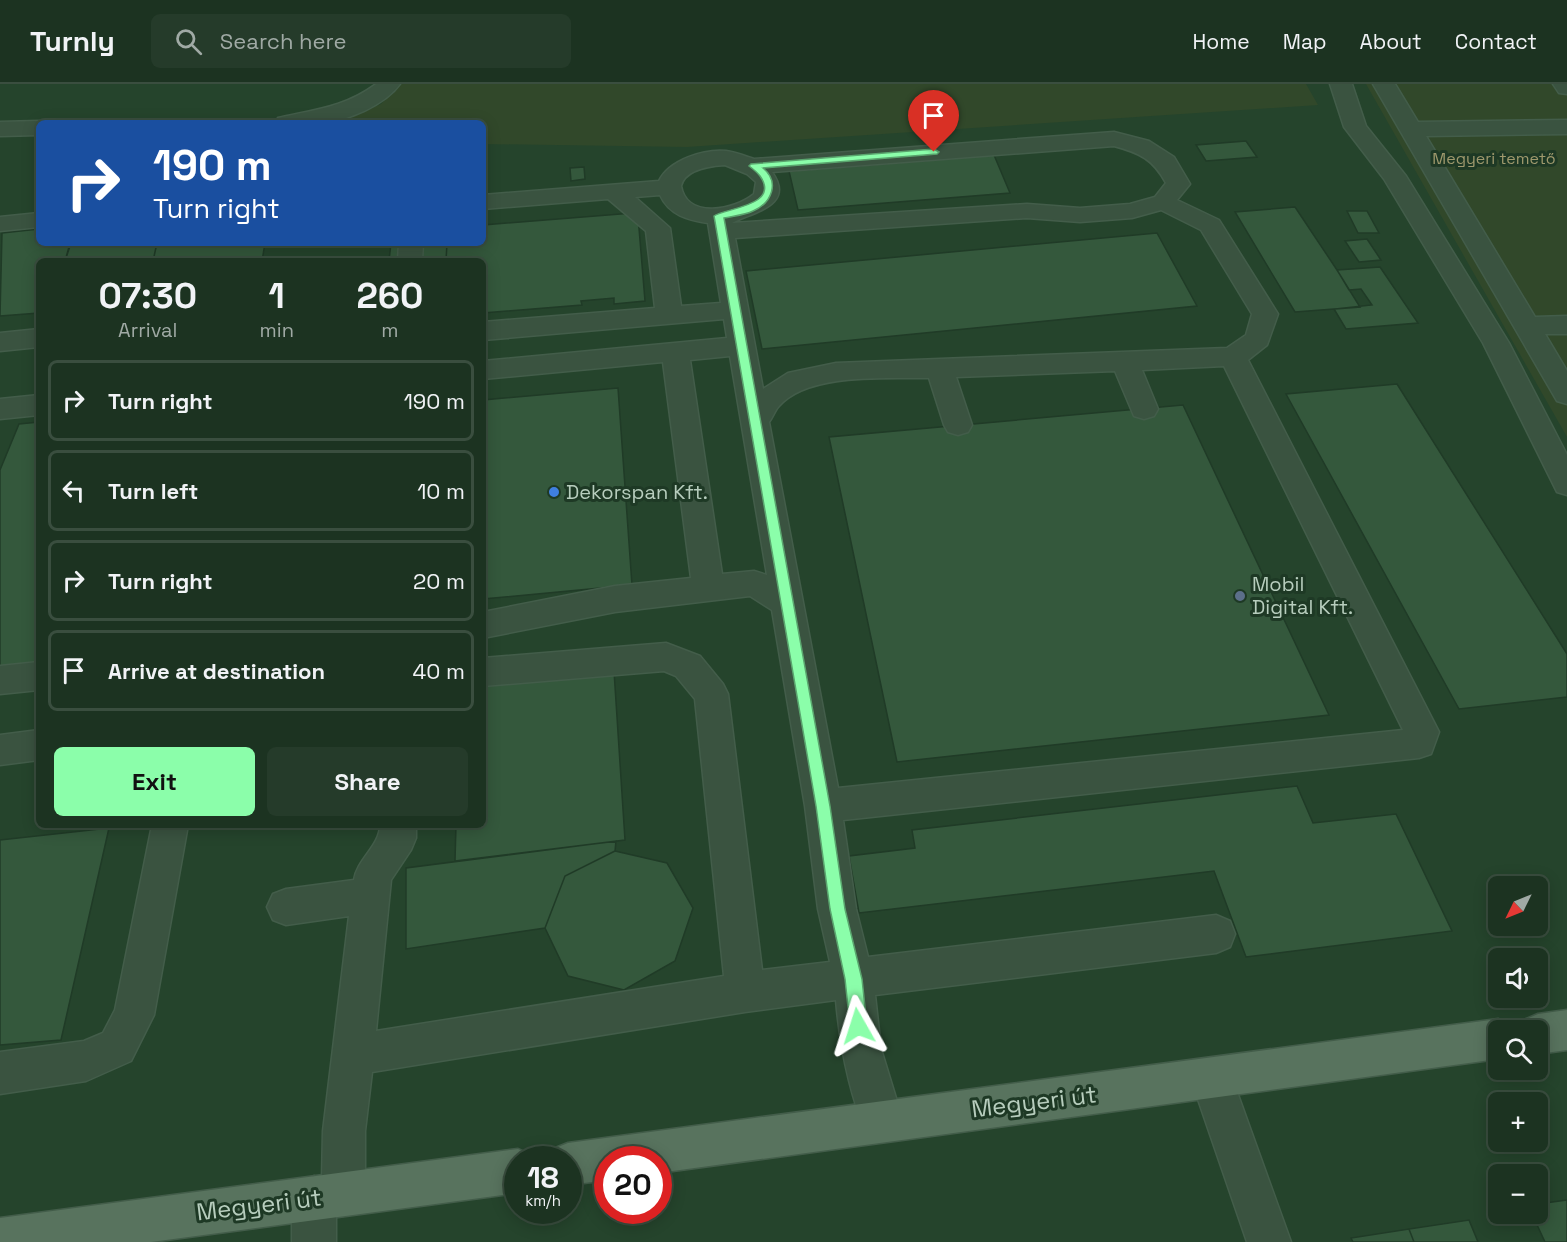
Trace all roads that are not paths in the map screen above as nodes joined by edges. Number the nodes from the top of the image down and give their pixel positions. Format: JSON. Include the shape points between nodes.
{"nodes":[{"id":1,"x":388,"y":84,"type":"edge"},
{"id":2,"x":1341,"y":84,"type":"edge"},
{"id":3,"x":1384,"y":84,"type":"edge"},
{"id":4,"x":1564,"y":84,"type":"edge"},
{"id":5,"x":1567,"y":88,"type":"edge"},
{"id":6,"x":304,"y":120,"type":"edge"},
{"id":7,"x":1567,"y":127,"type":"edge"},
{"id":8,"x":36,"y":128,"type":"edge"},
{"id":9,"x":0,"y":129,"type":"edge"},
{"id":10,"x":1411,"y":129,"type":"junction"},
{"id":11,"x":754,"y":166,"type":"junction"},
{"id":12,"x":670,"y":187,"type":"junction"},
{"id":13,"x":614,"y":192,"type":"junction"},
{"id":14,"x":486,"y":202,"type":"edge"},
{"id":15,"x":1163,"y":202,"type":"junction"},
{"id":16,"x":36,"y":220,"type":"edge"},
{"id":17,"x":720,"y":223,"type":"junction"},
{"id":18,"x":0,"y":224,"type":"edge"},
{"id":19,"x":735,"y":310,"type":"junction"},
{"id":20,"x":669,"y":316,"type":"junction"},
{"id":21,"x":1567,"y":325,"type":"edge"},
{"id":22,"x":1527,"y":326,"type":"junction"},
{"id":23,"x":486,"y":331,"type":"edge"},
{"id":24,"x":36,"y":338,"type":"edge"},
{"id":25,"x":0,"y":342,"type":"edge"},
{"id":26,"x":741,"y":346,"type":"junction"},
{"id":27,"x":675,"y":352,"type":"junction"},
{"id":28,"x":1233,"y":357,"type":"junction"},
{"id":29,"x":1125,"y":361,"type":"junction"},
{"id":30,"x":940,"y":368,"type":"junction"},
{"id":31,"x":486,"y":369,"type":"edge"},
{"id":32,"x":1567,"y":394,"type":"edge"},
{"id":33,"x":36,"y":405,"type":"edge"},
{"id":34,"x":0,"y":409,"type":"edge"},
{"id":35,"x":1144,"y":409,"type":"dead end"},
{"id":36,"x":755,"y":422,"type":"junction"},
{"id":37,"x":958,"y":425,"type":"dead end"},
{"id":38,"x":1567,"y":484,"type":"edge"},
{"id":39,"x":708,"y":588,"type":"junction"},
{"id":40,"x":787,"y":603,"type":"junction"},
{"id":41,"x":486,"y":624,"type":"edge"},
{"id":42,"x":486,"y":672,"type":"edge"},
{"id":43,"x":36,"y":676,"type":"edge"},
{"id":44,"x":0,"y":680,"type":"edge"},
{"id":45,"x":36,"y":745,"type":"edge"},
{"id":46,"x":0,"y":750,"type":"edge"},
{"id":47,"x":823,"y":806,"type":"junction"},
{"id":48,"x":169,"y":828,"type":"edge"},
{"id":49,"x":398,"y":828,"type":"edge"},
{"id":50,"x":372,"y":895,"type":"junction"},
{"id":51,"x":286,"y":907,"type":"dead end"},
{"id":52,"x":1216,"y":933,"type":"dead end"},
{"id":53,"x":854,"y":979,"type":"junction"},
{"id":54,"x":745,"y":992,"type":"junction"},
{"id":55,"x":1567,"y":1030,"type":"edge"},
{"id":56,"x":1548,"y":1033,"type":"edge"},
{"id":57,"x":1488,"y":1040,"type":"edge"},
{"id":58,"x":352,"y":1056,"type":"junction"},
{"id":59,"x":0,"y":1073,"type":"edge"},
{"id":60,"x":1212,"y":1078,"type":"junction"},
{"id":61,"x":882,"y":1121,"type":"junction"},
{"id":62,"x":582,"y":1162,"type":"edge"},
{"id":63,"x":504,"y":1173,"type":"edge"},
{"id":64,"x":328,"y":1196,"type":"junction"},
{"id":65,"x":25,"y":1239,"type":"edge"},
{"id":66,"x":314,"y":1242,"type":"edge"},
{"id":67,"x":1269,"y":1242,"type":"edge"}],
"edges":[{"from":1,"to":6,"type":"street","via":[[346,110]]},
{"from":2,"to":38,"type":"street","via":[[1355,127],[1394,176],[1496,343]]},
{"from":3,"to":10,"type":"street"},
{"from":4,"to":5,"type":"street"},
{"from":7,"to":10,"type":"street"},
{"from":8,"to":9,"type":"street"},
{"from":10,"to":22,"type":"street"},
{"from":11,"to":12,"type":"street","via":[[725,158],[694,162],[673,177]]},
{"from":11,"to":15,"type":"street","via":[[1114,139],[1141,146],[1166,162],[1178,184]]},
{"from":11,"to":17,"type":"street","via":[[764,173],[767,192],[761,201]]},
{"from":12,"to":13,"type":"street"},
{"from":12,"to":17,"type":"street","via":[[672,196],[684,207]]},
{"from":13,"to":14,"type":"street","via":[[565,207]]},
{"from":13,"to":20,"type":"street","via":[[658,228]]},
{"from":15,"to":17,"type":"street","via":[[1131,211],[1080,215],[1027,211]]},
{"from":15,"to":28,"type":"street","via":[[1210,225],[1265,314],[1258,339]]},
{"from":16,"to":18,"type":"street"},
{"from":17,"to":19,"type":"street"},
{"from":19,"to":20,"type":"street"},
{"from":19,"to":26,"type":"street"},
{"from":20,"to":23,"type":"street"},
{"from":21,"to":22,"type":"street"},
{"from":22,"to":32,"type":"street"},
{"from":24,"to":25,"type":"street"},
{"from":26,"to":27,"type":"street"},
{"from":26,"to":36,"type":"street"},
{"from":27,"to":31,"type":"street"},
{"from":27,"to":39,"type":"street"},
{"from":28,"to":29,"type":"street"},
{"from":28,"to":47,"type":"street","via":[[1422,732],[1419,743]]},
{"from":29,"to":30,"type":"street"},
{"from":29,"to":35,"type":"street"},
{"from":30,"to":36,"type":"street","via":[[836,372],[798,380],[770,398]]},
{"from":30,"to":37,"type":"street"},
{"from":33,"to":34,"type":"street"},
{"from":36,"to":40,"type":"street"},
{"from":39,"to":40,"type":"street","via":[[753,583]]},
{"from":39,"to":41,"type":"street","via":[[615,599]]},
{"from":40,"to":47,"type":"street"},
{"from":42,"to":54,"type":"street","via":[[666,657],[688,666],[711,694]]},
{"from":43,"to":44,"type":"street"},
{"from":45,"to":46,"type":"street"},
{"from":47,"to":53,"type":"street","via":[[837,909]]},
{"from":48,"to":59,"type":"street","via":[[134,1015],[117,1047],[86,1061]]},
{"from":49,"to":50,"type":"street","via":[[398,838],[373,874]]},
{"from":50,"to":51,"type":"street"},
{"from":50,"to":58,"type":"street"},
{"from":52,"to":53,"type":"street"},
{"from":53,"to":54,"type":"street"},
{"from":53,"to":61,"type":"street","via":[[861,1049]]},
{"from":54,"to":58,"type":"street"},
{"from":55,"to":56,"type":"main road"},
{"from":57,"to":60,"type":"main road","name":"Megyeri út"},
{"from":58,"to":64,"type":"street","via":[[344,1131]]},
{"from":60,"to":61,"type":"main road","name":"Megyeri út"},
{"from":60,"to":67,"type":"street"},
{"from":61,"to":62,"type":"main road","name":"Megyeri út"},
{"from":63,"to":64,"type":"main road","name":"Megyeri út"},
{"from":64,"to":65,"type":"main road","name":"Megyeri út"},
{"from":64,"to":66,"type":"street"}]}
